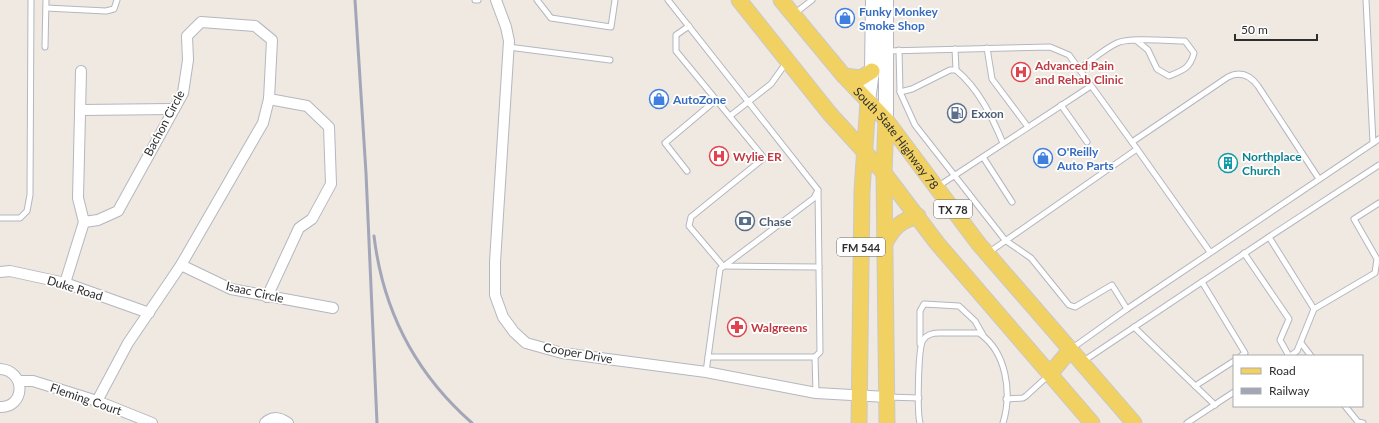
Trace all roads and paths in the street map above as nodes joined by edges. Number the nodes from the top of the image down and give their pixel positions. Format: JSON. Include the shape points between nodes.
{"nodes":[{"id":1,"x":31,"y":0,"type":"edge"},
{"id":2,"x":46,"y":0,"type":"edge"},
{"id":3,"x":117,"y":0,"type":"edge"},
{"id":4,"x":496,"y":0,"type":"edge"},
{"id":5,"x":537,"y":0,"type":"edge"},
{"id":6,"x":615,"y":0,"type":"edge"},
{"id":7,"x":668,"y":0,"type":"edge"},
{"id":8,"x":739,"y":0,"type":"edge"},
{"id":9,"x":781,"y":0,"type":"edge"},
{"id":10,"x":812,"y":0,"type":"edge"},
{"id":11,"x":873,"y":0,"type":"edge"},
{"id":12,"x":886,"y":0,"type":"edge"},
{"id":13,"x":1366,"y":0,"type":"edge"},
{"id":14,"x":46,"y":8,"type":"junction"},
{"id":15,"x":793,"y":15,"type":"junction"},
{"id":16,"x":689,"y":26,"type":"junction"},
{"id":17,"x":1137,"y":41,"type":"junction"},
{"id":18,"x":45,"y":47,"type":"dead end"},
{"id":19,"x":508,"y":47,"type":"junction"},
{"id":20,"x":987,"y":48,"type":"junction"},
{"id":21,"x":955,"y":49,"type":"junction"},
{"id":22,"x":892,"y":50,"type":"junction"},
{"id":23,"x":610,"y":60,"type":"dead end"},
{"id":24,"x":787,"y":60,"type":"junction"},
{"id":25,"x":1079,"y":69,"type":"junction"},
{"id":26,"x":956,"y":70,"type":"junction"},
{"id":27,"x":81,"y":71,"type":"dead end"},
{"id":28,"x":872,"y":71,"type":"junction"},
{"id":29,"x":844,"y":76,"type":"junction"},
{"id":30,"x":1091,"y":86,"type":"junction"},
{"id":31,"x":900,"y":92,"type":"junction"},
{"id":32,"x":269,"y":100,"type":"junction"},
{"id":33,"x":716,"y":100,"type":"junction"},
{"id":34,"x":748,"y":101,"type":"junction"},
{"id":35,"x":868,"y":102,"type":"junction"},
{"id":36,"x":1061,"y":105,"type":"junction"},
{"id":37,"x":172,"y":109,"type":"junction"},
{"id":38,"x":81,"y":110,"type":"junction"},
{"id":39,"x":730,"y":116,"type":"junction"},
{"id":40,"x":886,"y":120,"type":"junction"},
{"id":41,"x":1028,"y":127,"type":"junction"},
{"id":42,"x":1379,"y":139,"type":"edge"},
{"id":43,"x":1087,"y":142,"type":"dead end"},
{"id":44,"x":1132,"y":142,"type":"junction"},
{"id":45,"x":1004,"y":143,"type":"junction"},
{"id":46,"x":1373,"y":143,"type":"junction"},
{"id":47,"x":1137,"y":149,"type":"junction"},
{"id":48,"x":865,"y":152,"type":"junction"},
{"id":49,"x":983,"y":156,"type":"junction"},
{"id":50,"x":1379,"y":165,"type":"edge"},
{"id":51,"x":687,"y":171,"type":"dead end"},
{"id":52,"x":884,"y":173,"type":"junction"},
{"id":53,"x":954,"y":175,"type":"junction"},
{"id":54,"x":1319,"y":179,"type":"junction"},
{"id":55,"x":936,"y":187,"type":"junction"},
{"id":56,"x":818,"y":190,"type":"junction"},
{"id":57,"x":1012,"y":202,"type":"dead end"},
{"id":58,"x":1379,"y":203,"type":"edge"},
{"id":59,"x":918,"y":216,"type":"junction"},
{"id":60,"x":0,"y":218,"type":"edge"},
{"id":61,"x":84,"y":222,"type":"junction"},
{"id":62,"x":1269,"y":237,"type":"junction"},
{"id":63,"x":1005,"y":240,"type":"junction"},
{"id":64,"x":885,"y":244,"type":"junction"},
{"id":65,"x":1210,"y":252,"type":"junction"},
{"id":66,"x":1244,"y":253,"type":"junction"},
{"id":67,"x":988,"y":254,"type":"junction"},
{"id":68,"x":181,"y":265,"type":"junction"},
{"id":69,"x":723,"y":266,"type":"junction"},
{"id":70,"x":819,"y":267,"type":"junction"},
{"id":71,"x":0,"y":272,"type":"edge"},
{"id":72,"x":1202,"y":282,"type":"junction"},
{"id":73,"x":65,"y":283,"type":"junction"},
{"id":74,"x":268,"y":296,"type":"junction"},
{"id":75,"x":333,"y":308,"type":"dead end"},
{"id":76,"x":1127,"y":309,"type":"junction"},
{"id":77,"x":1314,"y":309,"type":"junction"},
{"id":78,"x":149,"y":313,"type":"junction"},
{"id":79,"x":1134,"y":327,"type":"junction"},
{"id":80,"x":983,"y":336,"type":"junction"},
{"id":81,"x":1301,"y":343,"type":"junction"},
{"id":82,"x":920,"y":347,"type":"junction"},
{"id":83,"x":1070,"y":350,"type":"junction"},
{"id":84,"x":1242,"y":355,"type":"edge"},
{"id":85,"x":1288,"y":355,"type":"edge"},
{"id":86,"x":1291,"y":355,"type":"edge"},
{"id":87,"x":1310,"y":355,"type":"edge"},
{"id":88,"x":708,"y":357,"type":"junction"},
{"id":89,"x":815,"y":357,"type":"junction"},
{"id":90,"x":1081,"y":362,"type":"junction"},
{"id":91,"x":1233,"y":362,"type":"edge"},
{"id":92,"x":0,"y":369,"type":"edge"},
{"id":93,"x":706,"y":372,"type":"junction"},
{"id":94,"x":1050,"y":374,"type":"junction"},
{"id":95,"x":19,"y":381,"type":"junction"},
{"id":96,"x":1195,"y":386,"type":"junction"},
{"id":97,"x":816,"y":393,"type":"junction"},
{"id":98,"x":1233,"y":393,"type":"edge"},
{"id":99,"x":859,"y":396,"type":"junction"},
{"id":100,"x":887,"y":397,"type":"junction"},
{"id":101,"x":919,"y":398,"type":"junction"},
{"id":102,"x":1006,"y":399,"type":"junction"},
{"id":103,"x":97,"y":401,"type":"junction"},
{"id":104,"x":1215,"y":405,"type":"junction"},
{"id":105,"x":0,"y":407,"type":"edge"},
{"id":106,"x":1346,"y":407,"type":"edge"},
{"id":107,"x":152,"y":423,"type":"edge"},
{"id":108,"x":265,"y":423,"type":"edge"},
{"id":109,"x":288,"y":423,"type":"edge"},
{"id":110,"x":859,"y":423,"type":"edge"},
{"id":111,"x":887,"y":423,"type":"edge"},
{"id":112,"x":920,"y":423,"type":"edge"},
{"id":113,"x":1003,"y":423,"type":"edge"},
{"id":114,"x":1092,"y":423,"type":"edge"},
{"id":115,"x":1134,"y":423,"type":"edge"},
{"id":116,"x":1187,"y":423,"type":"edge"},
{"id":117,"x":1364,"y":423,"type":"edge"}],
"edges":[{"from":1,"to":60,"type":"lane","via":[[30,195],[27,211],[20,218]]},
{"from":2,"to":14,"type":"lane"},
{"from":3,"to":14,"type":"lane","via":[[114,9],[106,11]]},
{"from":4,"to":19,"type":"street","name":"Cooper Drive","via":[[506,27]]},
{"from":5,"to":6,"type":"lane","via":[[551,18],[611,27]]},
{"from":7,"to":16,"type":"lane"},
{"from":8,"to":24,"type":"main road","number":"TX 78"},
{"from":9,"to":15,"type":"main road","name":"South State Highway 78","number":"TX 78"},
{"from":10,"to":15,"type":"lane"},
{"from":11,"to":28,"type":"main road"},
{"from":12,"to":22,"type":"main road"},
{"from":13,"to":46,"type":"lane"},
{"from":14,"to":18,"type":"lane"},
{"from":15,"to":29,"type":"main road","name":"South State Highway 78","number":"TX 78"},
{"from":16,"to":33,"type":"lane","via":[[676,35],[676,51]]},
{"from":16,"to":34,"type":"lane"},
{"from":17,"to":17,"type":"lane","via":[[1185,41],[1194,53],[1191,64],[1181,72],[1169,76],[1157,69],[1148,50]]},
{"from":17,"to":25,"type":"lane","via":[[1118,43]]},
{"from":19,"to":23,"type":"lane"},
{"from":19,"to":93,"type":"street","name":"Cooper Drive","via":[[494,295],[503,317],[526,343],[562,353]]},
{"from":20,"to":21,"type":"lane"},
{"from":20,"to":25,"type":"lane","via":[[1050,47],[1069,55]]},
{"from":20,"to":41,"type":"lane","via":[[992,79]]},
{"from":21,"to":22,"type":"lane"},
{"from":21,"to":26,"type":"lane"},
{"from":22,"to":31,"type":"lane"},
{"from":22,"to":40,"type":"main road"},
{"from":24,"to":34,"type":"lane","via":[[771,84]]},
{"from":24,"to":48,"type":"main road","number":"TX 78","via":[[830,114]]},
{"from":25,"to":30,"type":"lane"},
{"from":26,"to":31,"type":"lane","via":[[950,70],[912,89]]},
{"from":26,"to":45,"type":"lane","via":[[989,112]]},
{"from":27,"to":38,"type":"street"},
{"from":28,"to":29,"type":"main road","via":[[861,78]]},
{"from":28,"to":35,"type":"main road"},
{"from":29,"to":35,"type":"main road","name":"South State Highway 78","number":"TX 78"},
{"from":30,"to":36,"type":"lane"},
{"from":30,"to":44,"type":"lane"},
{"from":31,"to":53,"type":"lane","via":[[915,125]]},
{"from":32,"to":37,"type":"street","name":"Bachon Circle","via":[[272,40],[255,26],[201,22],[187,36],[188,60],[183,93]]},
{"from":32,"to":68,"type":"street","name":"Bachon Circle","via":[[263,123]]},
{"from":32,"to":74,"type":"street","via":[[308,106],[328,127],[331,184],[312,218],[299,228]]},
{"from":33,"to":39,"type":"lane"},
{"from":33,"to":51,"type":"lane","via":[[666,143]]},
{"from":34,"to":39,"type":"lane"},
{"from":34,"to":56,"type":"lane"},
{"from":35,"to":40,"type":"main road","name":"South State Highway 78","number":"TX 78"},
{"from":35,"to":48,"type":"main road","name":"FM 544","number":"FM 544"},
{"from":36,"to":41,"type":"lane"},
{"from":36,"to":43,"type":"lane"},
{"from":37,"to":38,"type":"street"},
{"from":37,"to":61,"type":"street","name":"Bachon Circle","via":[[118,211],[98,220]]},
{"from":38,"to":61,"type":"street","via":[[78,198]]},
{"from":39,"to":69,"type":"lane","via":[[764,158],[691,217],[689,226]]},
{"from":40,"to":52,"type":"main road","name":"FM 544","number":"FM 544"},
{"from":40,"to":55,"type":"main road","name":"South State Highway 78","number":"TX 78"},
{"from":41,"to":45,"type":"lane"},
{"from":42,"to":46,"type":"lane"},
{"from":44,"to":47,"type":"lane"},
{"from":44,"to":54,"type":"lane","via":[[1228,77],[1247,75],[1253,78]]},
{"from":45,"to":49,"type":"lane"},
{"from":46,"to":54,"type":"lane"},
{"from":47,"to":63,"type":"lane"},
{"from":47,"to":65,"type":"lane"},
{"from":48,"to":52,"type":"main road","number":"TX 78"},
{"from":48,"to":99,"type":"main road","name":"FM 544","number":"FM 544","via":[[862,191]]},
{"from":49,"to":53,"type":"lane"},
{"from":49,"to":57,"type":"lane"},
{"from":50,"to":62,"type":"lane"},
{"from":52,"to":59,"type":"main road","number":"TX 78"},
{"from":52,"to":64,"type":"main road","name":"FM 544","number":"FM 544"},
{"from":53,"to":55,"type":"lane"},
{"from":53,"to":63,"type":"lane"},
{"from":54,"to":65,"type":"lane"},
{"from":55,"to":67,"type":"main road","name":"South State Highway 78","number":"TX 78"},
{"from":56,"to":69,"type":"lane","via":[[814,198]]},
{"from":56,"to":70,"type":"lane"},
{"from":58,"to":77,"type":"lane","via":[[1354,219],[1377,259],[1376,273]]},
{"from":59,"to":64,"type":"main road","via":[[905,219],[895,226]]},
{"from":59,"to":94,"type":"main road","number":"TX 78","via":[[937,243]]},
{"from":61,"to":73,"type":"street"},
{"from":62,"to":66,"type":"lane"},
{"from":62,"to":77,"type":"lane"},
{"from":63,"to":67,"type":"lane"},
{"from":63,"to":76,"type":"lane","via":[[1031,258],[1069,304],[1075,307],[1112,285]]},
{"from":64,"to":100,"type":"main road","name":"FM 544","number":"FM 544"},
{"from":65,"to":76,"type":"lane"},
{"from":66,"to":72,"type":"lane"},
{"from":66,"to":85,"type":"lane","via":[[1289,320],[1280,340]]},
{"from":67,"to":83,"type":"main road","name":"South State Highway 78","number":"TX 78"},
{"from":68,"to":74,"type":"street","name":"Isaac Circle","via":[[230,289]]},
{"from":68,"to":78,"type":"street","name":"Bachon Circle"},
{"from":69,"to":70,"type":"lane"},
{"from":69,"to":88,"type":"lane","via":[[720,268]]},
{"from":70,"to":89,"type":"lane","via":[[820,352]]},
{"from":71,"to":73,"type":"street","name":"Duke Road","via":[[10,271]]},
{"from":72,"to":79,"type":"lane"},
{"from":72,"to":84,"type":"lane","via":[[1245,353]]},
{"from":73,"to":78,"type":"street","name":"Duke Road"},
{"from":74,"to":75,"type":"street","name":"Isaac Circle"},
{"from":76,"to":83,"type":"lane"},
{"from":77,"to":81,"type":"lane"},
{"from":78,"to":103,"type":"street","name":"Bachon Circle","via":[[128,343]]},
{"from":79,"to":90,"type":"lane"},
{"from":79,"to":96,"type":"lane"},
{"from":80,"to":82,"type":"lane","via":[[974,333],[933,333],[924,338]]},
{"from":80,"to":82,"type":"lane","via":[[974,321],[959,306],[924,304],[920,311]]},
{"from":80,"to":102,"type":"lane","via":[[997,352],[1005,368]]},
{"from":81,"to":86,"type":"lane","via":[[1297,351]]},
{"from":81,"to":87,"type":"lane"},
{"from":82,"to":101,"type":"lane"},
{"from":83,"to":90,"type":"main road","name":"South State Highway 78","number":"TX 78"},
{"from":83,"to":94,"type":"main road"},
{"from":88,"to":89,"type":"lane"},
{"from":88,"to":93,"type":"lane"},
{"from":89,"to":97,"type":"lane"},
{"from":90,"to":115,"type":"main road","name":"South State Highway 78","number":"TX 78"},
{"from":91,"to":96,"type":"lane"},
{"from":92,"to":95,"type":"street","via":[[8,370]]},
{"from":93,"to":97,"type":"street","name":"Cooper Drive"},
{"from":94,"to":102,"type":"lane","via":[[1023,398]]},
{"from":94,"to":114,"type":"main road","number":"TX 78"},
{"from":95,"to":103,"type":"street","name":"Fleming Court","via":[[33,381]]},
{"from":95,"to":105,"type":"street","via":[[19,394],[14,402],[9,406]]},
{"from":96,"to":104,"type":"lane"},
{"from":97,"to":99,"type":"street","name":"Cooper Drive"},
{"from":98,"to":104,"type":"lane"},
{"from":99,"to":100,"type":"street","name":"Cooper Drive"},
{"from":99,"to":110,"type":"main road","name":"FM 544","number":"FM 544"},
{"from":100,"to":101,"type":"lane"},
{"from":100,"to":111,"type":"main road","name":"FM 544","number":"FM 544"},
{"from":101,"to":112,"type":"lane"},
{"from":102,"to":113,"type":"lane"},
{"from":103,"to":107,"type":"street","name":"Fleming Court"},
{"from":104,"to":116,"type":"lane"},
{"from":106,"to":117,"type":"lane","via":[[1358,422]]},
{"from":108,"to":109,"type":"street","via":[[274,418]]}]}
